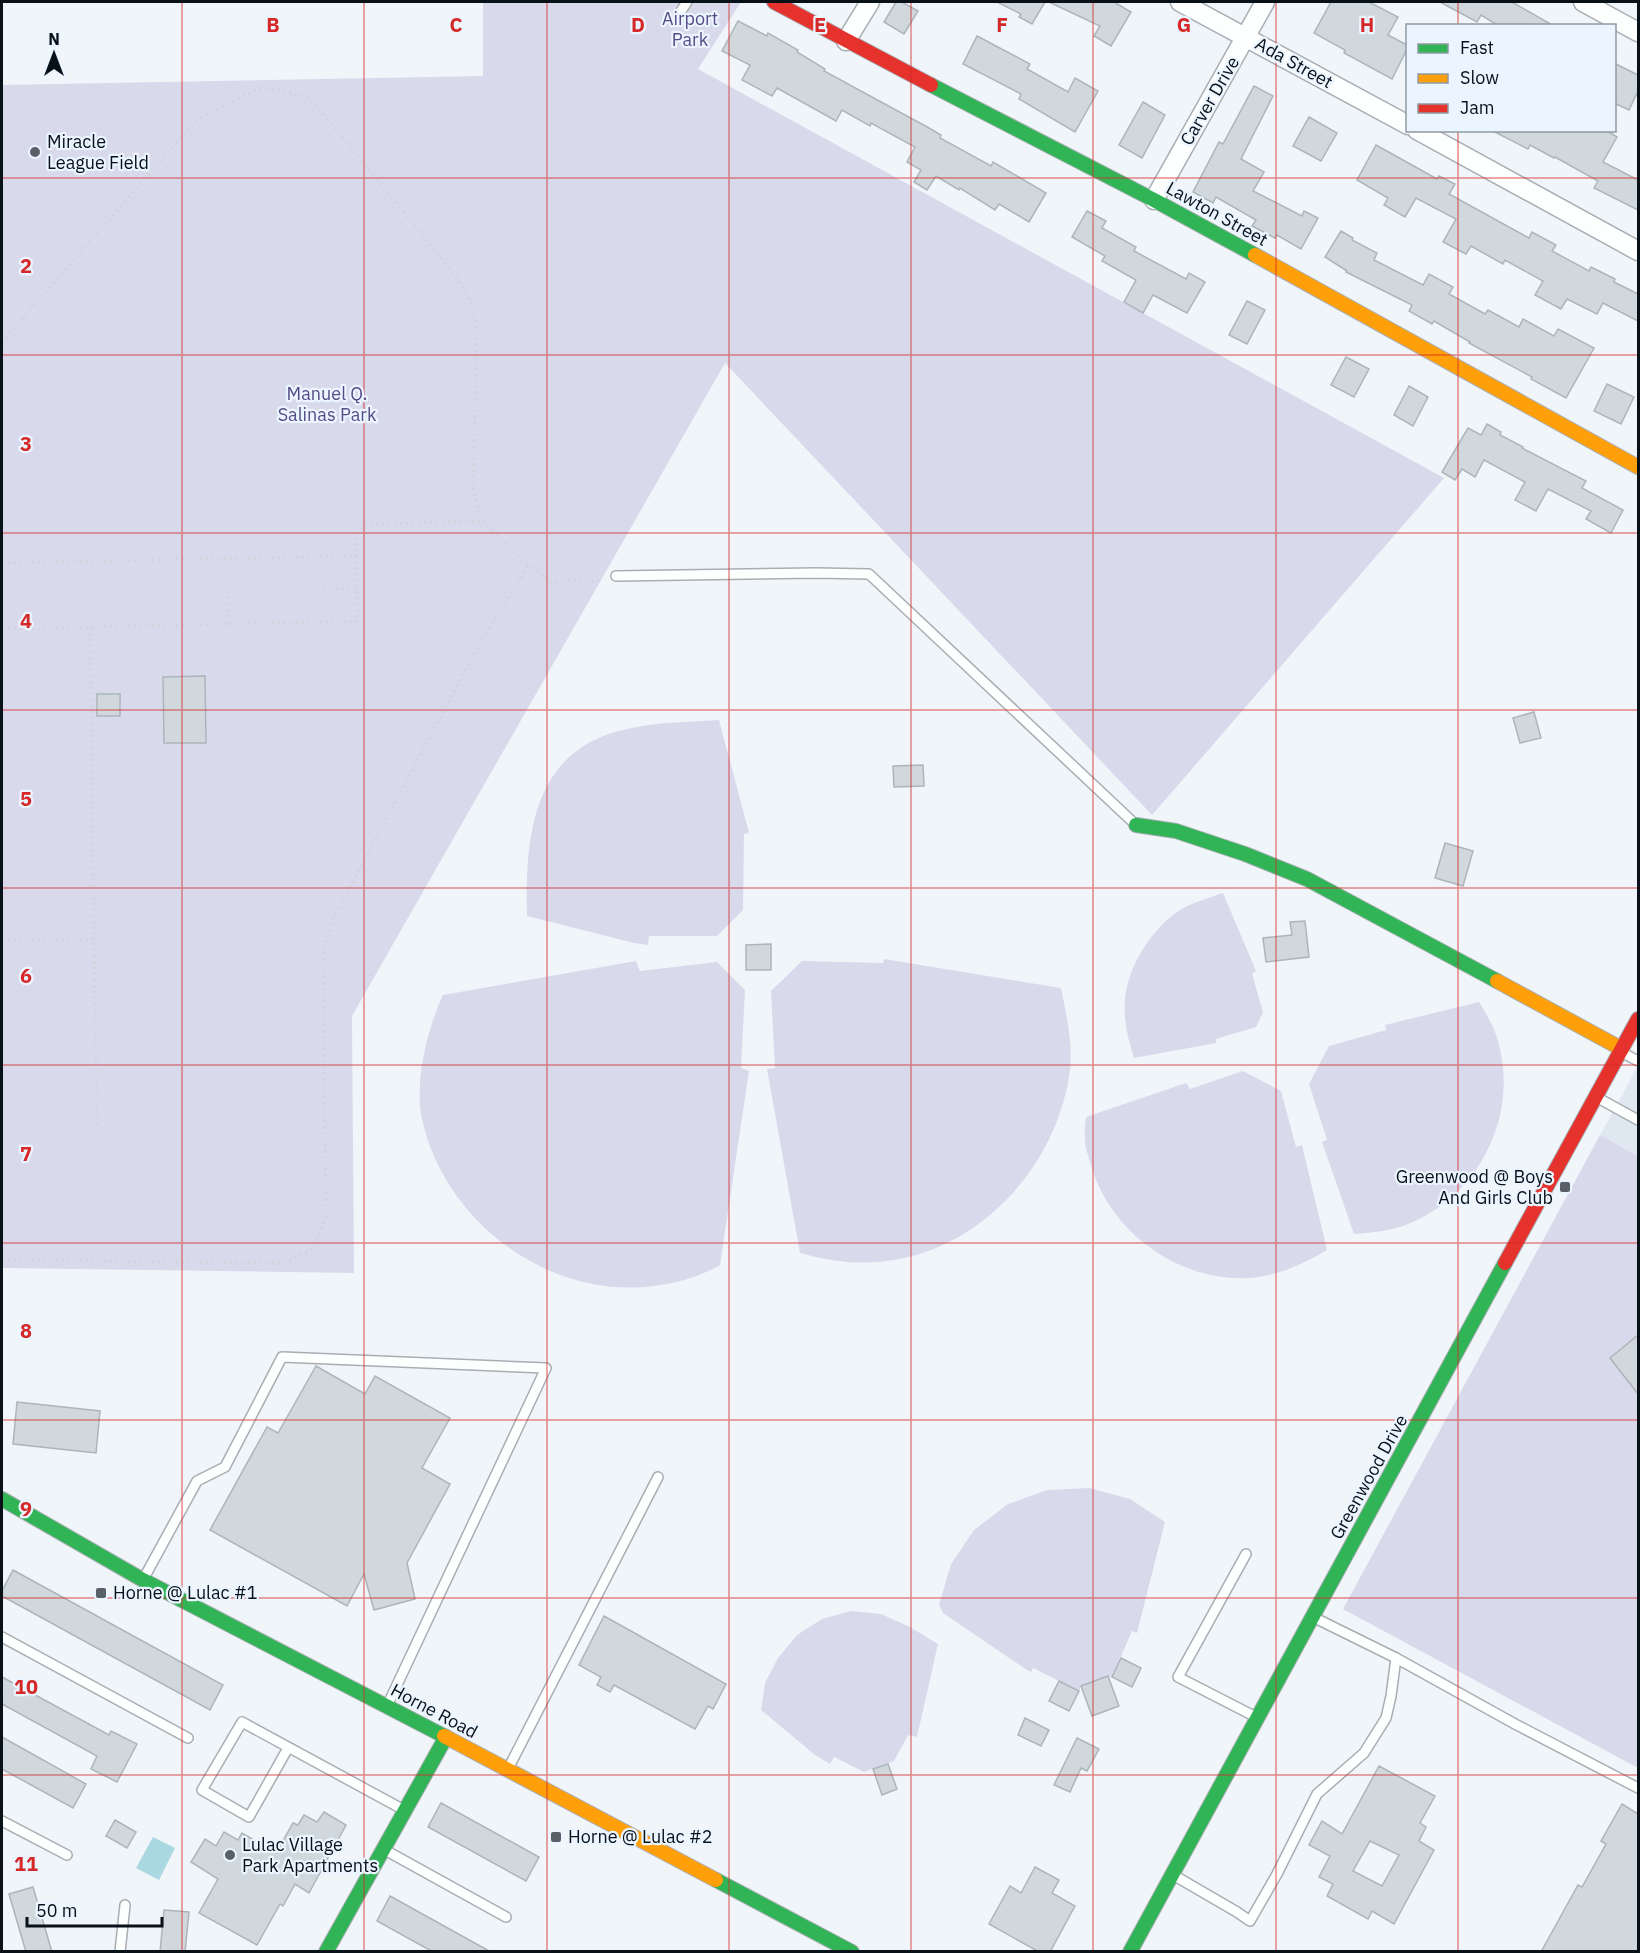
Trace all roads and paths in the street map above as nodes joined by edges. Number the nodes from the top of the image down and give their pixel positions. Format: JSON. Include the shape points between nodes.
{"nodes":[{"id":1,"x":687,"y":2,"type":"edge"},
{"id":2,"x":774,"y":2,"type":"edge"},
{"id":3,"x":870,"y":2,"type":"edge"},
{"id":4,"x":1180,"y":2,"type":"edge"},
{"id":5,"x":1265,"y":2,"type":"edge"},
{"id":6,"x":1583,"y":2,"type":"edge"},
{"id":7,"x":679,"y":15,"type":"dead end"},
{"id":8,"x":1638,"y":32,"type":"edge"},
{"id":9,"x":1246,"y":37,"type":"junction"},
{"id":10,"x":846,"y":41,"type":"junction"},
{"id":11,"x":1406,"y":124,"type":"edge"},
{"id":12,"x":1421,"y":132,"type":"edge"},
{"id":13,"x":1154,"y":200,"type":"junction"},
{"id":14,"x":1638,"y":251,"type":"edge"},
{"id":15,"x":2,"y":342,"type":"edge"},
{"id":16,"x":1638,"y":467,"type":"edge"},
{"id":17,"x":482,"y":521,"type":"junction"},
{"id":18,"x":357,"y":556,"type":"junction"},
{"id":19,"x":2,"y":563,"type":"edge"},
{"id":20,"x":529,"y":564,"type":"junction"},
{"id":21,"x":616,"y":576,"type":"joint"},
{"id":22,"x":324,"y":589,"type":"dead end"},
{"id":23,"x":358,"y":589,"type":"junction"},
{"id":24,"x":229,"y":591,"type":"dead end"},
{"id":25,"x":229,"y":625,"type":"junction"},
{"id":26,"x":90,"y":627,"type":"junction"},
{"id":27,"x":2,"y":629,"type":"edge"},
{"id":28,"x":1136,"y":825,"type":"joint"},
{"id":29,"x":94,"y":939,"type":"junction"},
{"id":30,"x":2,"y":942,"type":"edge"},
{"id":31,"x":1638,"y":1019,"type":"edge"},
{"id":32,"x":1621,"y":1050,"type":"junction"},
{"id":33,"x":1638,"y":1061,"type":"edge"},
{"id":34,"x":1596,"y":1097,"type":"junction"},
{"id":35,"x":1635,"y":1117,"type":"edge"},
{"id":36,"x":97,"y":1126,"type":"dead end"},
{"id":37,"x":2,"y":1260,"type":"edge"},
{"id":38,"x":658,"y":1477,"type":"dead end"},
{"id":39,"x":2,"y":1501,"type":"edge"},
{"id":40,"x":1246,"y":1554,"type":"dead end"},
{"id":41,"x":143,"y":1580,"type":"junction"},
{"id":42,"x":1312,"y":1617,"type":"junction"},
{"id":43,"x":2,"y":1637,"type":"edge"},
{"id":44,"x":1396,"y":1658,"type":"junction"},
{"id":45,"x":387,"y":1706,"type":"junction"},
{"id":46,"x":1258,"y":1718,"type":"junction"},
{"id":47,"x":446,"y":1737,"type":"junction"},
{"id":48,"x":188,"y":1738,"type":"dead end"},
{"id":49,"x":288,"y":1748,"type":"junction"},
{"id":50,"x":508,"y":1769,"type":"junction"},
{"id":51,"x":1638,"y":1788,"type":"edge"},
{"id":52,"x":405,"y":1810,"type":"junction"},
{"id":53,"x":2,"y":1821,"type":"edge"},
{"id":54,"x":383,"y":1849,"type":"junction"},
{"id":55,"x":67,"y":1855,"type":"dead end"},
{"id":56,"x":1172,"y":1875,"type":"junction"},
{"id":57,"x":125,"y":1905,"type":"dead end"},
{"id":58,"x":506,"y":1917,"type":"dead end"},
{"id":59,"x":120,"y":1952,"type":"edge"},
{"id":60,"x":326,"y":1952,"type":"edge"},
{"id":61,"x":852,"y":1952,"type":"edge"},
{"id":62,"x":1131,"y":1952,"type":"edge"}],
"edges":[{"from":1,"to":7,"type":"lane"},
{"from":2,"to":10,"type":"main road","name":"Lawton Street"},
{"from":3,"to":10,"type":"street"},
{"from":4,"to":9,"type":"street","name":"Ada Street"},
{"from":5,"to":9,"type":"street","name":"Carver Drive"},
{"from":6,"to":8,"type":"street"},
{"from":9,"to":11,"type":"street","name":"Ada Street"},
{"from":9,"to":13,"type":"street","name":"Carver Drive"},
{"from":10,"to":13,"type":"main road","name":"Lawton Street"},
{"from":12,"to":14,"type":"street"},
{"from":13,"to":16,"type":"main road","name":"Lawton Street"},
{"from":15,"to":17,"type":"path","via":[[196,119],[257,90],[279,90],[310,98],[458,279],[469,299],[477,326],[473,487]]},
{"from":17,"to":18,"type":"path","via":[[364,524],[356,532]]},
{"from":17,"to":20,"type":"path"},
{"from":18,"to":19,"type":"path"},
{"from":18,"to":23,"type":"path"},
{"from":20,"to":21,"type":"path","via":[[552,583]]},
{"from":20,"to":37,"type":"path","via":[[482,641],[332,921],[323,954],[326,1217],[314,1248],[285,1263]]},
{"from":21,"to":28,"type":"lane","via":[[869,574]]},
{"from":22,"to":23,"type":"path"},
{"from":23,"to":25,"type":"path","via":[[358,621]]},
{"from":24,"to":25,"type":"path"},
{"from":25,"to":26,"type":"path"},
{"from":26,"to":27,"type":"path"},
{"from":26,"to":29,"type":"path"},
{"from":28,"to":32,"type":"main road","via":[[1176,831],[1307,879]]},
{"from":29,"to":30,"type":"path"},
{"from":29,"to":36,"type":"path"},
{"from":31,"to":32,"type":"main road","name":"Greenwood Drive"},
{"from":32,"to":33,"type":"lane"},
{"from":32,"to":34,"type":"main road","name":"Greenwood Drive"},
{"from":34,"to":35,"type":"lane"},
{"from":34,"to":42,"type":"main road","name":"Greenwood Drive"},
{"from":38,"to":50,"type":"lane"},
{"from":39,"to":41,"type":"main road","name":"Horne Road"},
{"from":40,"to":46,"type":"lane","via":[[1178,1677]]},
{"from":41,"to":45,"type":"main road","name":"Horne Road"},
{"from":41,"to":45,"type":"lane","via":[[197,1481],[225,1467],[282,1357],[546,1368]]},
{"from":42,"to":44,"type":"lane"},
{"from":42,"to":46,"type":"main road","name":"Greenwood Drive"},
{"from":43,"to":48,"type":"lane"},
{"from":44,"to":51,"type":"lane"},
{"from":44,"to":56,"type":"lane","via":[[1386,1718],[1364,1753],[1317,1794],[1250,1921]]},
{"from":45,"to":47,"type":"main road","name":"Horne Road"},
{"from":46,"to":56,"type":"main road","name":"Greenwood Drive"},
{"from":47,"to":50,"type":"main road","name":"Horne Road"},
{"from":47,"to":52,"type":"main road"},
{"from":49,"to":49,"type":"lane","via":[[242,1722],[202,1790],[249,1817]]},
{"from":49,"to":52,"type":"lane"},
{"from":50,"to":61,"type":"main road","name":"Horne Road"},
{"from":52,"to":54,"type":"main road"},
{"from":53,"to":55,"type":"lane"},
{"from":54,"to":58,"type":"lane"},
{"from":54,"to":60,"type":"main road"},
{"from":56,"to":62,"type":"main road","name":"Greenwood Drive"},
{"from":57,"to":59,"type":"lane"}]}
